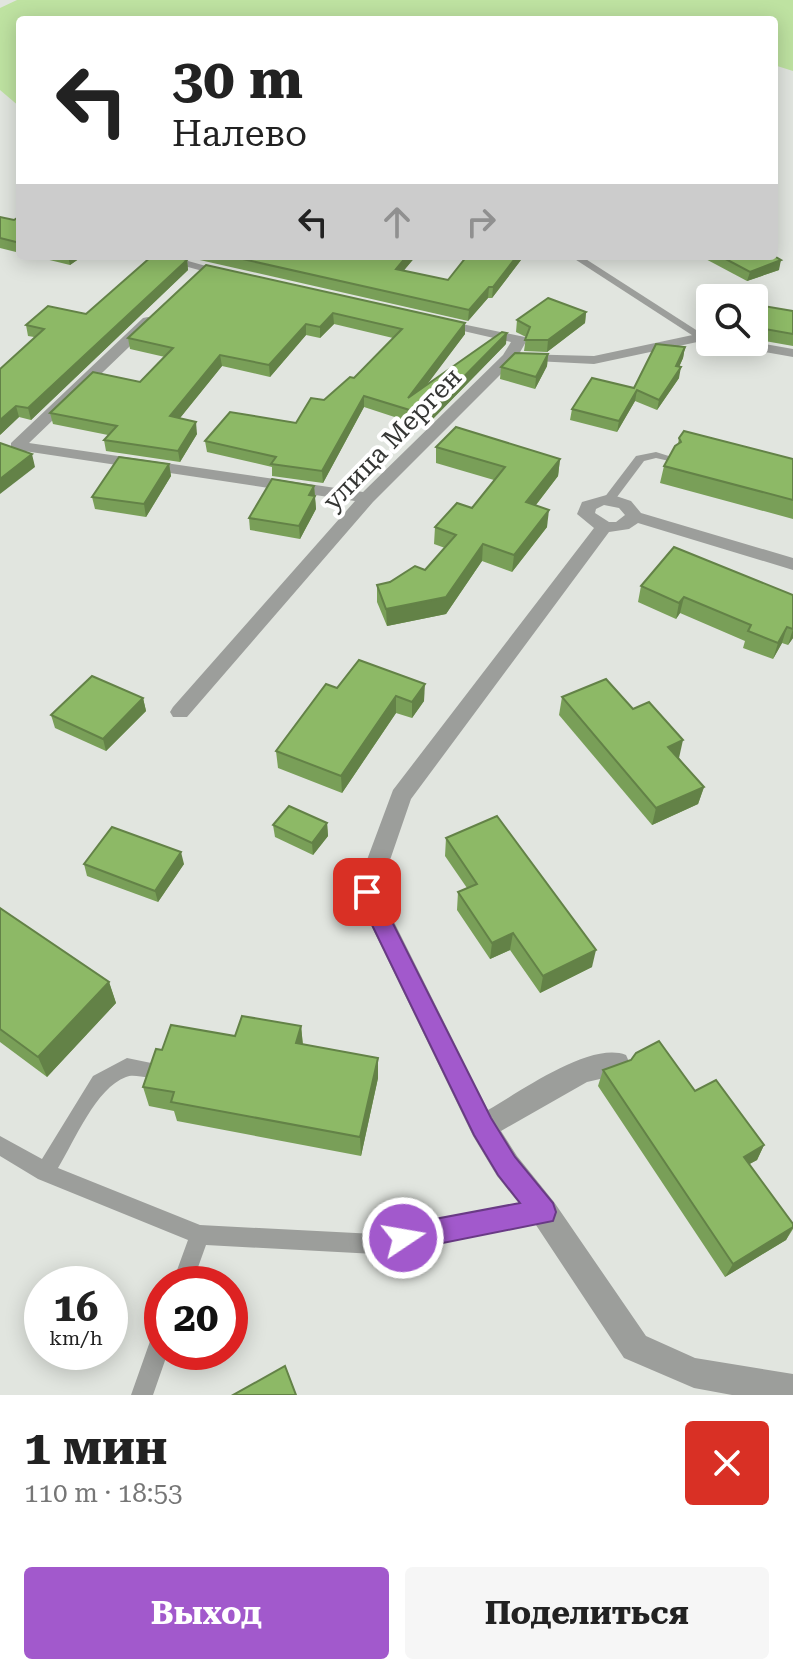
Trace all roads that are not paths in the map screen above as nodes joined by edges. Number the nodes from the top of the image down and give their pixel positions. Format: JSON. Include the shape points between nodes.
{"nodes":[{"id":1,"x":164,"y":260,"type":"edge"},
{"id":2,"x":581,"y":260,"type":"edge"},
{"id":3,"x":249,"y":278,"type":"edge"},
{"id":4,"x":160,"y":310,"type":"edge"},
{"id":5,"x":430,"y":319,"type":"edge"},
{"id":6,"x":696,"y":332,"type":"edge"},
{"id":7,"x":696,"y":340,"type":"edge"},
{"id":8,"x":768,"y":349,"type":"edge"},
{"id":9,"x":793,"y":353,"type":"edge"},
{"id":10,"x":509,"y":358,"type":"junction"},
{"id":11,"x":669,"y":458,"type":"edge"},
{"id":12,"x":367,"y":498,"type":"junction"},
{"id":13,"x":610,"y":498,"type":"junction"},
{"id":14,"x":634,"y":516,"type":"junction"},
{"id":15,"x":604,"y":527,"type":"junction"},
{"id":16,"x":793,"y":564,"type":"edge"},
{"id":17,"x":180,"y":712,"type":"dead end"},
{"id":18,"x":617,"y":1064,"type":"edge"},
{"id":19,"x":150,"y":1070,"type":"edge"},
{"id":20,"x":483,"y":1127,"type":"junction"},
{"id":21,"x":0,"y":1145,"type":"edge"},
{"id":22,"x":45,"y":1172,"type":"junction"},
{"id":23,"x":544,"y":1212,"type":"junction"},
{"id":24,"x":200,"y":1235,"type":"junction"},
{"id":25,"x":189,"y":1266,"type":"edge"},
{"id":26,"x":151,"y":1370,"type":"edge"},
{"id":27,"x":793,"y":1390,"type":"edge"},
{"id":28,"x":142,"y":1395,"type":"edge"}],
"edges":[{"from":1,"to":3,"type":"street","via":[[198,273]]},
{"from":2,"to":6,"type":"lane"},
{"from":4,"to":12,"type":"street","via":[[17,446]]},
{"from":5,"to":10,"type":"street","via":[[520,340]]},
{"from":7,"to":10,"type":"street","via":[[594,360]]},
{"from":8,"to":9,"type":"street"},
{"from":10,"to":12,"type":"street","name":"улица Мерген"},
{"from":11,"to":13,"type":"lane","via":[[640,458]]},
{"from":12,"to":17,"type":"street","name":"улица Мерген"},
{"from":13,"to":14,"type":"street","via":[[631,508]]},
{"from":13,"to":15,"type":"street","via":[[596,500],[586,514]]},
{"from":14,"to":15,"type":"street","via":[[618,528]]},
{"from":14,"to":16,"type":"street"},
{"from":15,"to":20,"type":"street","via":[[401,796],[367,892]]},
{"from":18,"to":20,"type":"street","via":[[582,1071]]},
{"from":19,"to":22,"type":"lane","via":[[127,1066],[99,1082]]},
{"from":20,"to":23,"type":"street"},
{"from":21,"to":22,"type":"lane"},
{"from":22,"to":24,"type":"lane"},
{"from":23,"to":24,"type":"lane","via":[[375,1244]]},
{"from":23,"to":27,"type":"street","via":[[635,1347],[694,1373]]},
{"from":24,"to":25,"type":"lane"},
{"from":26,"to":28,"type":"lane"}]}
